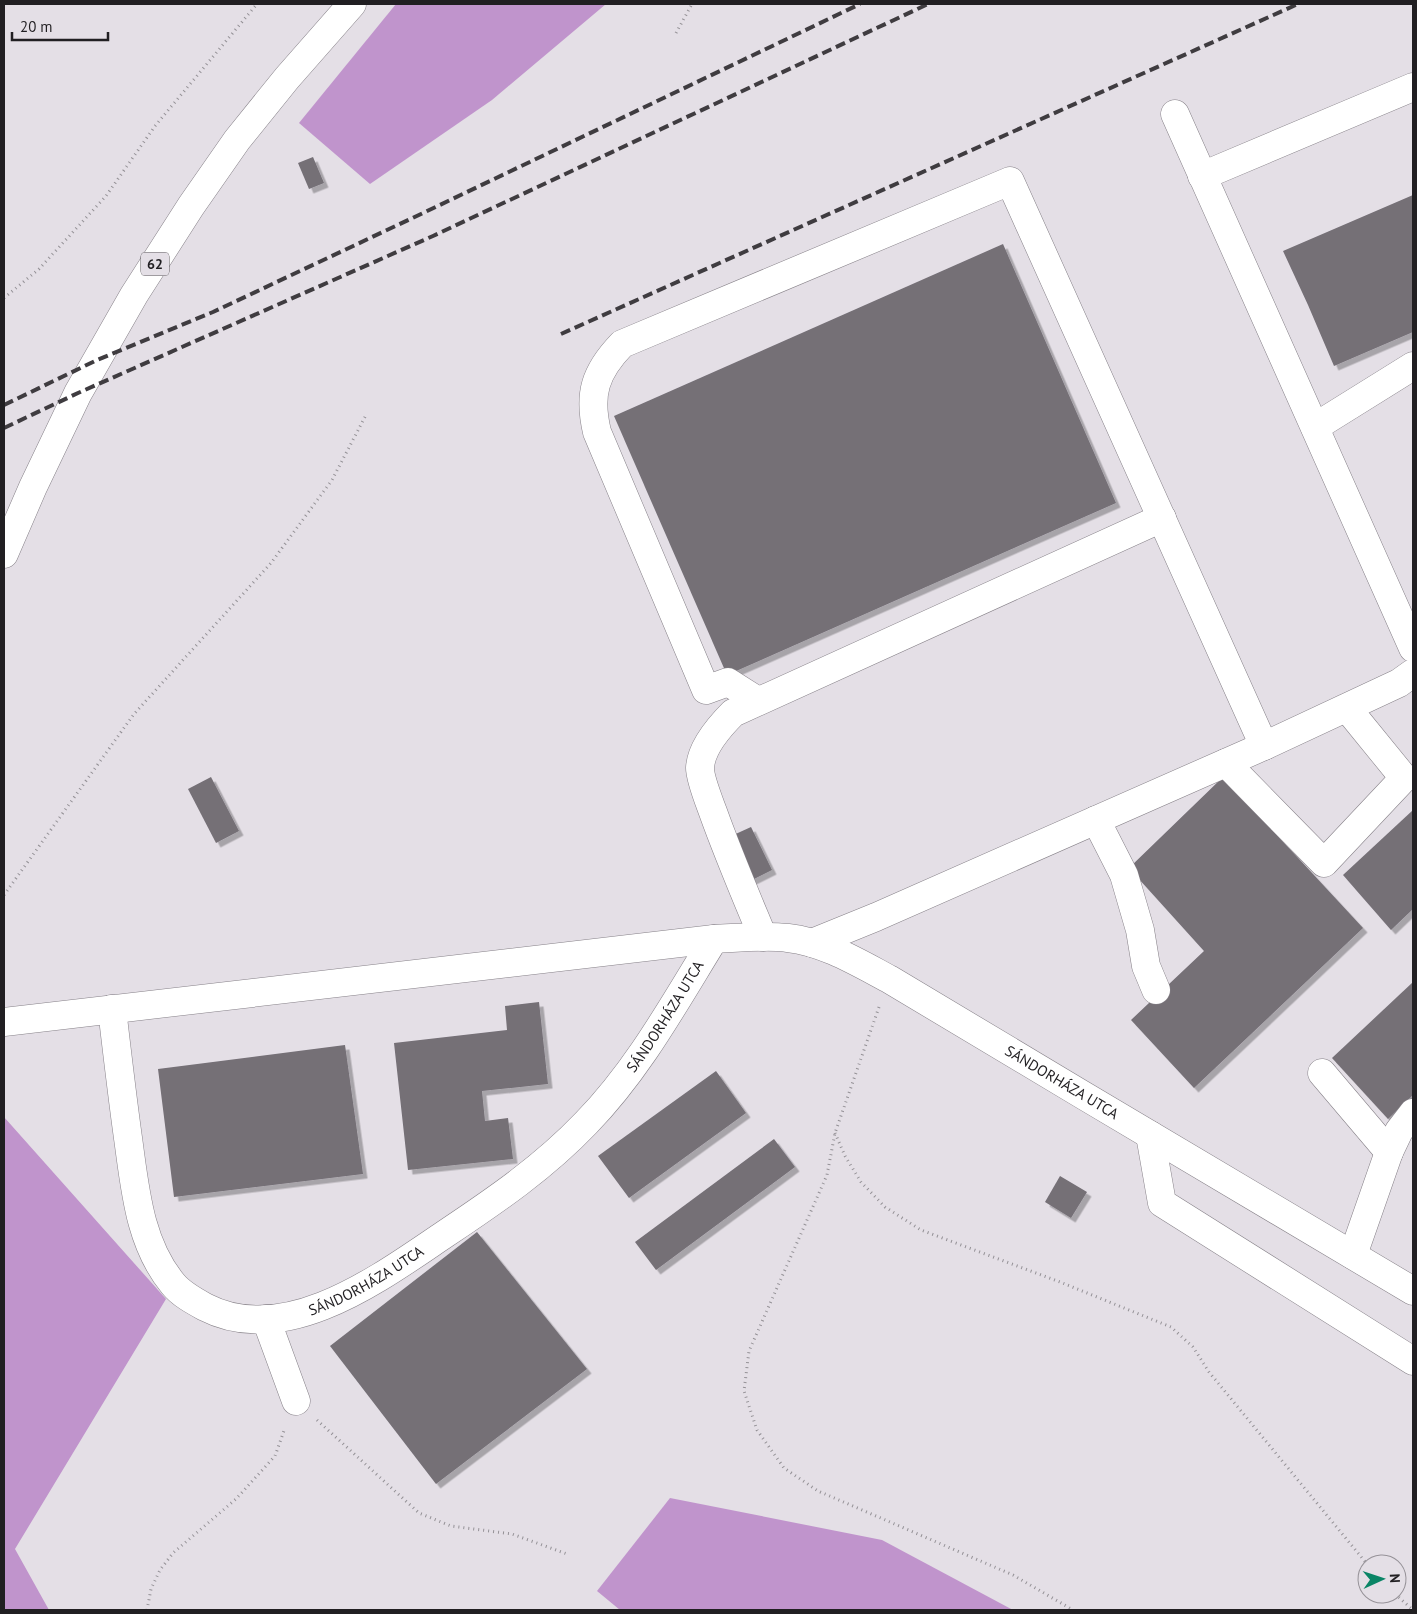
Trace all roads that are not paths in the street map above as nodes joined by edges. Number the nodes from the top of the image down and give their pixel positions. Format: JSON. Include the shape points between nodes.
{"nodes":[{"id":1,"x":352,"y":4,"type":"edge"},
{"id":2,"x":1413,"y":87,"type":"edge"},
{"id":3,"x":1175,"y":114,"type":"dead end"},
{"id":4,"x":1202,"y":176,"type":"junction"},
{"id":5,"x":1413,"y":366,"type":"edge"},
{"id":6,"x":1314,"y":427,"type":"junction"},
{"id":7,"x":1162,"y":518,"type":"junction"},
{"id":8,"x":4,"y":554,"type":"edge"},
{"id":9,"x":1413,"y":648,"type":"edge"},
{"id":10,"x":1413,"y":673,"type":"edge"},
{"id":11,"x":758,"y":701,"type":"junction"},
{"id":12,"x":1347,"y":708,"type":"junction"},
{"id":13,"x":1264,"y":746,"type":"junction"},
{"id":14,"x":1226,"y":763,"type":"junction"},
{"id":15,"x":1096,"y":820,"type":"junction"},
{"id":16,"x":763,"y":937,"type":"junction"},
{"id":17,"x":714,"y":939,"type":"junction"},
{"id":18,"x":812,"y":943,"type":"junction"},
{"id":19,"x":1156,"y":990,"type":"dead end"},
{"id":20,"x":112,"y":1009,"type":"junction"},
{"id":21,"x":4,"y":1022,"type":"edge"},
{"id":22,"x":1322,"y":1073,"type":"dead end"},
{"id":23,"x":1413,"y":1113,"type":"edge"},
{"id":24,"x":1150,"y":1135,"type":"junction"},
{"id":25,"x":1388,"y":1152,"type":"junction"},
{"id":26,"x":1353,"y":1255,"type":"junction"},
{"id":27,"x":1413,"y":1291,"type":"edge"},
{"id":28,"x":266,"y":1319,"type":"junction"},
{"id":29,"x":1413,"y":1361,"type":"edge"},
{"id":30,"x":296,"y":1400,"type":"road end"}],
"edges":[{"from":1,"to":8,"type":"street","number":"62","via":[[286,78],[237,140],[134,295],[78,393]]},
{"from":2,"to":4,"type":"street"},
{"from":3,"to":4,"type":"street"},
{"from":4,"to":6,"type":"street"},
{"from":5,"to":6,"type":"street"},
{"from":6,"to":9,"type":"street"},
{"from":7,"to":11,"type":"street"},
{"from":7,"to":11,"type":"street","via":[[1010,181],[622,344],[602,368],[592,400],[597,432],[706,690],[728,682]]},
{"from":7,"to":13,"type":"street"},
{"from":10,"to":12,"type":"street"},
{"from":11,"to":16,"type":"street","via":[[733,713],[716,730],[700,768],[724,842]]},
{"from":12,"to":13,"type":"street"},
{"from":12,"to":14,"type":"street","via":[[1404,778],[1324,863]]},
{"from":13,"to":14,"type":"street"},
{"from":14,"to":15,"type":"street"},
{"from":15,"to":18,"type":"street"},
{"from":15,"to":19,"type":"street","via":[[1124,875],[1140,930],[1146,966]]},
{"from":16,"to":17,"type":"street","name":"SÁNDORHÁZA UTCA"},
{"from":16,"to":18,"type":"street","name":"SÁNDORHÁZA UTCA"},
{"from":17,"to":20,"type":"street","name":"SÁNDORHÁZA UTCA"},
{"from":17,"to":28,"type":"street","name":"SÁNDORHÁZA UTCA","via":[[619,1085],[586,1123],[539,1166],[508,1192],[353,1292],[325,1306],[296,1315]]},
{"from":18,"to":24,"type":"street","name":"SÁNDORHÁZA UTCA","via":[[889,979]]},
{"from":20,"to":21,"type":"street","name":"SÁNDORHÁZA UTCA"},
{"from":20,"to":28,"type":"street","name":"SÁNDORHÁZA UTCA","via":[[137,1199],[147,1238],[174,1285],[192,1300],[218,1313]]},
{"from":22,"to":25,"type":"street"},
{"from":23,"to":25,"type":"street"},
{"from":24,"to":26,"type":"street","name":"SÁNDORHÁZA UTCA"},
{"from":24,"to":29,"type":"street","via":[[1162,1203]]},
{"from":25,"to":26,"type":"street"},
{"from":26,"to":27,"type":"street","name":"SÁNDORHÁZA UTCA"},
{"from":28,"to":30,"type":"street"}]}
